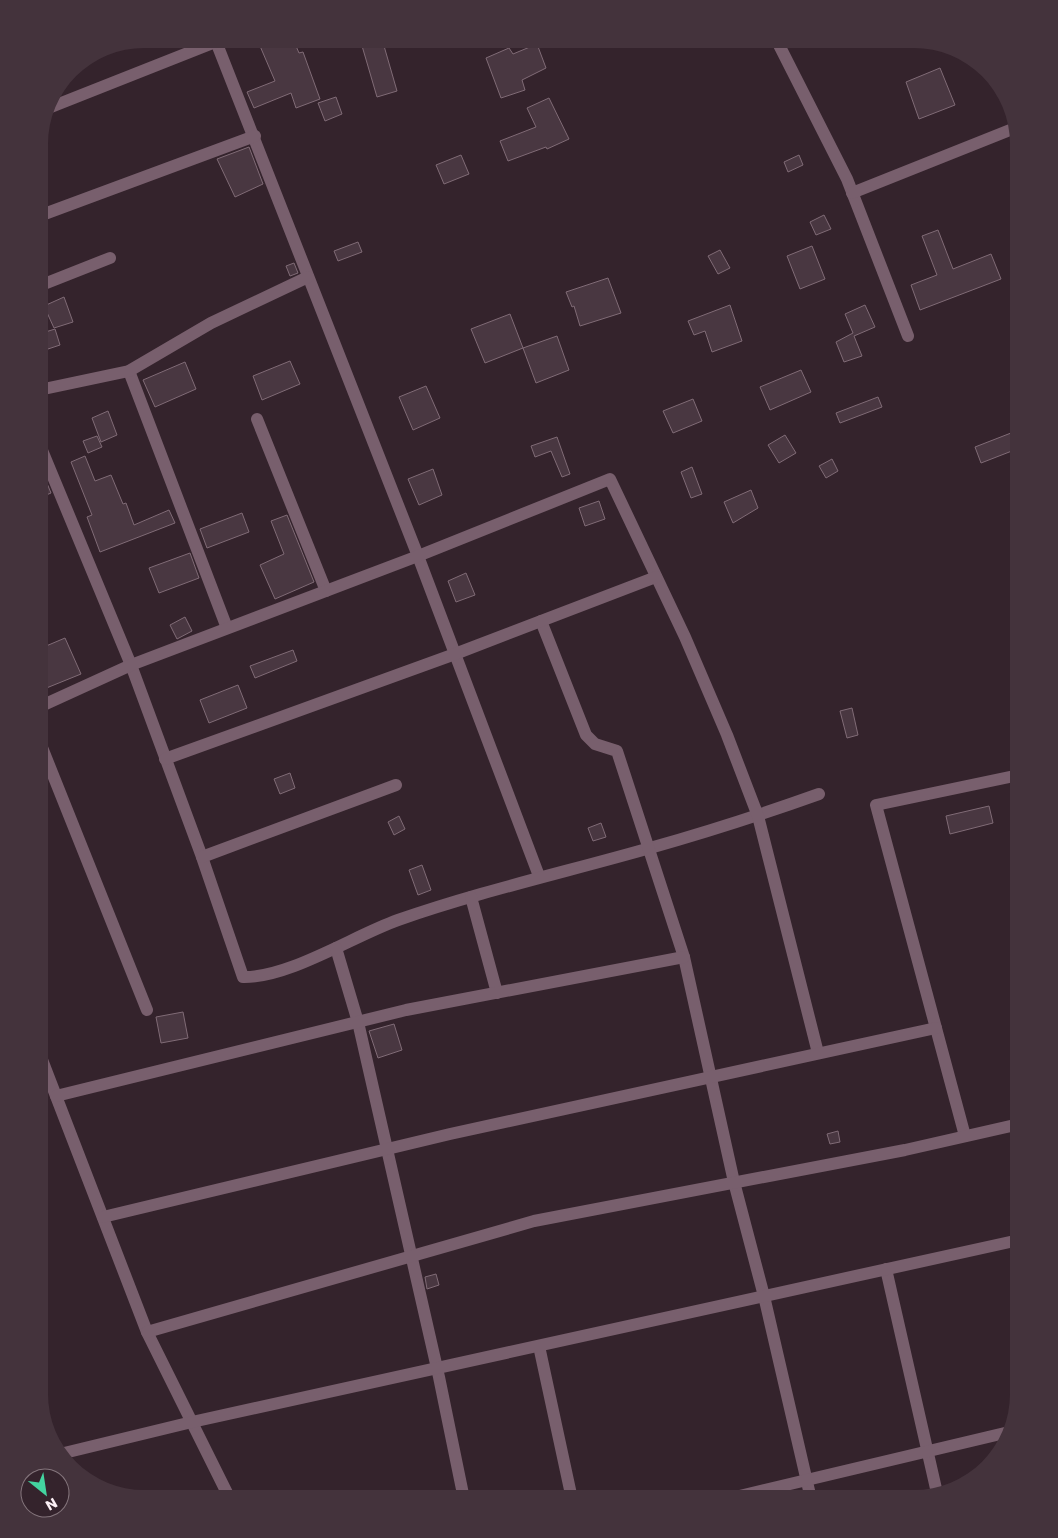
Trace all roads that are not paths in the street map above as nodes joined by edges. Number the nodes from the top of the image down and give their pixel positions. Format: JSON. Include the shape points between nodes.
{"nodes":[{"id":1,"x":198,"y":48,"type":"edge"},
{"id":2,"x":221,"y":48,"type":"edge"},
{"id":3,"x":780,"y":48,"type":"edge"},
{"id":4,"x":56,"y":105,"type":"edge"},
{"id":5,"x":1010,"y":130,"type":"edge"},
{"id":6,"x":255,"y":136,"type":"junction"},
{"id":7,"x":852,"y":194,"type":"junction"},
{"id":8,"x":48,"y":213,"type":"edge"},
{"id":9,"x":110,"y":258,"type":"dead end"},
{"id":10,"x":308,"y":276,"type":"junction"},
{"id":11,"x":48,"y":282,"type":"edge"},
{"id":12,"x":908,"y":336,"type":"dead end"},
{"id":13,"x":129,"y":371,"type":"junction"},
{"id":14,"x":48,"y":388,"type":"edge"},
{"id":15,"x":257,"y":419,"type":"dead end"},
{"id":16,"x":48,"y":465,"type":"edge"},
{"id":17,"x":418,"y":556,"type":"junction"},
{"id":18,"x":656,"y":576,"type":"junction"},
{"id":19,"x":326,"y":591,"type":"junction"},
{"id":20,"x":541,"y":621,"type":"junction"},
{"id":21,"x":227,"y":628,"type":"junction"},
{"id":22,"x":455,"y":654,"type":"junction"},
{"id":23,"x":130,"y":665,"type":"junction"},
{"id":24,"x":48,"y":703,"type":"edge"},
{"id":25,"x":165,"y":759,"type":"junction"},
{"id":26,"x":48,"y":762,"type":"edge"},
{"id":27,"x":1010,"y":777,"type":"edge"},
{"id":28,"x":396,"y":785,"type":"dead end"},
{"id":29,"x":819,"y":794,"type":"dead end"},
{"id":30,"x":758,"y":816,"type":"junction"},
{"id":31,"x":648,"y":848,"type":"junction"},
{"id":32,"x":202,"y":857,"type":"junction"},
{"id":33,"x":539,"y":876,"type":"junction"},
{"id":34,"x":471,"y":897,"type":"junction"},
{"id":35,"x":336,"y":948,"type":"junction"},
{"id":36,"x":684,"y":957,"type":"junction"},
{"id":37,"x":497,"y":993,"type":"junction"},
{"id":38,"x":147,"y":1010,"type":"dead end"},
{"id":39,"x":358,"y":1022,"type":"junction"},
{"id":40,"x":936,"y":1028,"type":"junction"},
{"id":41,"x":818,"y":1053,"type":"junction"},
{"id":42,"x":710,"y":1077,"type":"junction"},
{"id":43,"x":48,"y":1084,"type":"edge"},
{"id":44,"x":56,"y":1096,"type":"junction"},
{"id":45,"x":1010,"y":1126,"type":"edge"},
{"id":46,"x":965,"y":1136,"type":"junction"},
{"id":47,"x":386,"y":1150,"type":"junction"},
{"id":48,"x":734,"y":1182,"type":"junction"},
{"id":49,"x":103,"y":1217,"type":"junction"},
{"id":50,"x":1010,"y":1242,"type":"edge"},
{"id":51,"x":411,"y":1257,"type":"junction"},
{"id":52,"x":886,"y":1269,"type":"junction"},
{"id":53,"x":764,"y":1296,"type":"junction"},
{"id":54,"x":147,"y":1332,"type":"junction"},
{"id":55,"x":539,"y":1346,"type":"junction"},
{"id":56,"x":437,"y":1368,"type":"junction"},
{"id":57,"x":192,"y":1422,"type":"junction"},
{"id":58,"x":1002,"y":1434,"type":"edge"},
{"id":59,"x":928,"y":1452,"type":"junction"},
{"id":60,"x":70,"y":1456,"type":"edge"},
{"id":61,"x":808,"y":1480,"type":"junction"},
{"id":62,"x":936,"y":1488,"type":"edge"},
{"id":63,"x":226,"y":1490,"type":"edge"},
{"id":64,"x":462,"y":1490,"type":"edge"},
{"id":65,"x":570,"y":1490,"type":"edge"},
{"id":66,"x":765,"y":1490,"type":"edge"},
{"id":67,"x":810,"y":1490,"type":"edge"}],
"edges":[{"from":1,"to":4,"type":"street"},
{"from":2,"to":6,"type":"street"},
{"from":3,"to":7,"type":"street"},
{"from":5,"to":7,"type":"street"},
{"from":6,"to":8,"type":"street"},
{"from":6,"to":10,"type":"street"},
{"from":7,"to":12,"type":"street"},
{"from":9,"to":11,"type":"street"},
{"from":10,"to":13,"type":"street","via":[[211,323]]},
{"from":10,"to":17,"type":"street"},
{"from":13,"to":14,"type":"street"},
{"from":13,"to":21,"type":"street"},
{"from":15,"to":19,"type":"street"},
{"from":16,"to":23,"type":"street"},
{"from":17,"to":18,"type":"street","via":[[610,479]]},
{"from":17,"to":19,"type":"street"},
{"from":17,"to":22,"type":"street"},
{"from":18,"to":20,"type":"street"},
{"from":18,"to":30,"type":"street","via":[[728,735]]},
{"from":19,"to":21,"type":"street"},
{"from":20,"to":22,"type":"street"},
{"from":20,"to":31,"type":"street","via":[[586,735],[595,744],[616,751]]},
{"from":21,"to":23,"type":"street"},
{"from":22,"to":25,"type":"street"},
{"from":22,"to":33,"type":"street"},
{"from":23,"to":24,"type":"street"},
{"from":23,"to":25,"type":"street"},
{"from":25,"to":32,"type":"street"},
{"from":26,"to":38,"type":"street"},
{"from":27,"to":40,"type":"street","via":[[876,805]]},
{"from":28,"to":32,"type":"street"},
{"from":29,"to":30,"type":"street"},
{"from":30,"to":31,"type":"street"},
{"from":30,"to":41,"type":"street"},
{"from":31,"to":33,"type":"street"},
{"from":31,"to":36,"type":"street"},
{"from":32,"to":35,"type":"street","via":[[243,977],[261,977]]},
{"from":33,"to":34,"type":"street"},
{"from":34,"to":35,"type":"street","via":[[369,931]]},
{"from":34,"to":37,"type":"street"},
{"from":35,"to":39,"type":"street"},
{"from":36,"to":37,"type":"street"},
{"from":36,"to":42,"type":"street"},
{"from":37,"to":39,"type":"street"},
{"from":39,"to":44,"type":"street"},
{"from":39,"to":47,"type":"street"},
{"from":40,"to":41,"type":"street"},
{"from":40,"to":46,"type":"street"},
{"from":41,"to":42,"type":"street"},
{"from":42,"to":47,"type":"street"},
{"from":42,"to":48,"type":"street"},
{"from":43,"to":44,"type":"street"},
{"from":44,"to":49,"type":"street"},
{"from":45,"to":46,"type":"street"},
{"from":46,"to":48,"type":"street"},
{"from":47,"to":49,"type":"street"},
{"from":47,"to":51,"type":"street"},
{"from":48,"to":51,"type":"street","via":[[534,1221]]},
{"from":48,"to":53,"type":"street"},
{"from":49,"to":54,"type":"street"},
{"from":50,"to":52,"type":"street"},
{"from":51,"to":54,"type":"street"},
{"from":51,"to":56,"type":"street"},
{"from":52,"to":53,"type":"street"},
{"from":52,"to":59,"type":"street"},
{"from":53,"to":55,"type":"street"},
{"from":53,"to":61,"type":"street"},
{"from":54,"to":57,"type":"street"},
{"from":55,"to":56,"type":"street"},
{"from":55,"to":65,"type":"street"},
{"from":56,"to":57,"type":"street"},
{"from":56,"to":64,"type":"street"},
{"from":57,"to":60,"type":"street"},
{"from":57,"to":63,"type":"street"},
{"from":58,"to":59,"type":"street"},
{"from":59,"to":61,"type":"street"},
{"from":59,"to":62,"type":"street"},
{"from":61,"to":66,"type":"street"},
{"from":61,"to":67,"type":"street"}]}
